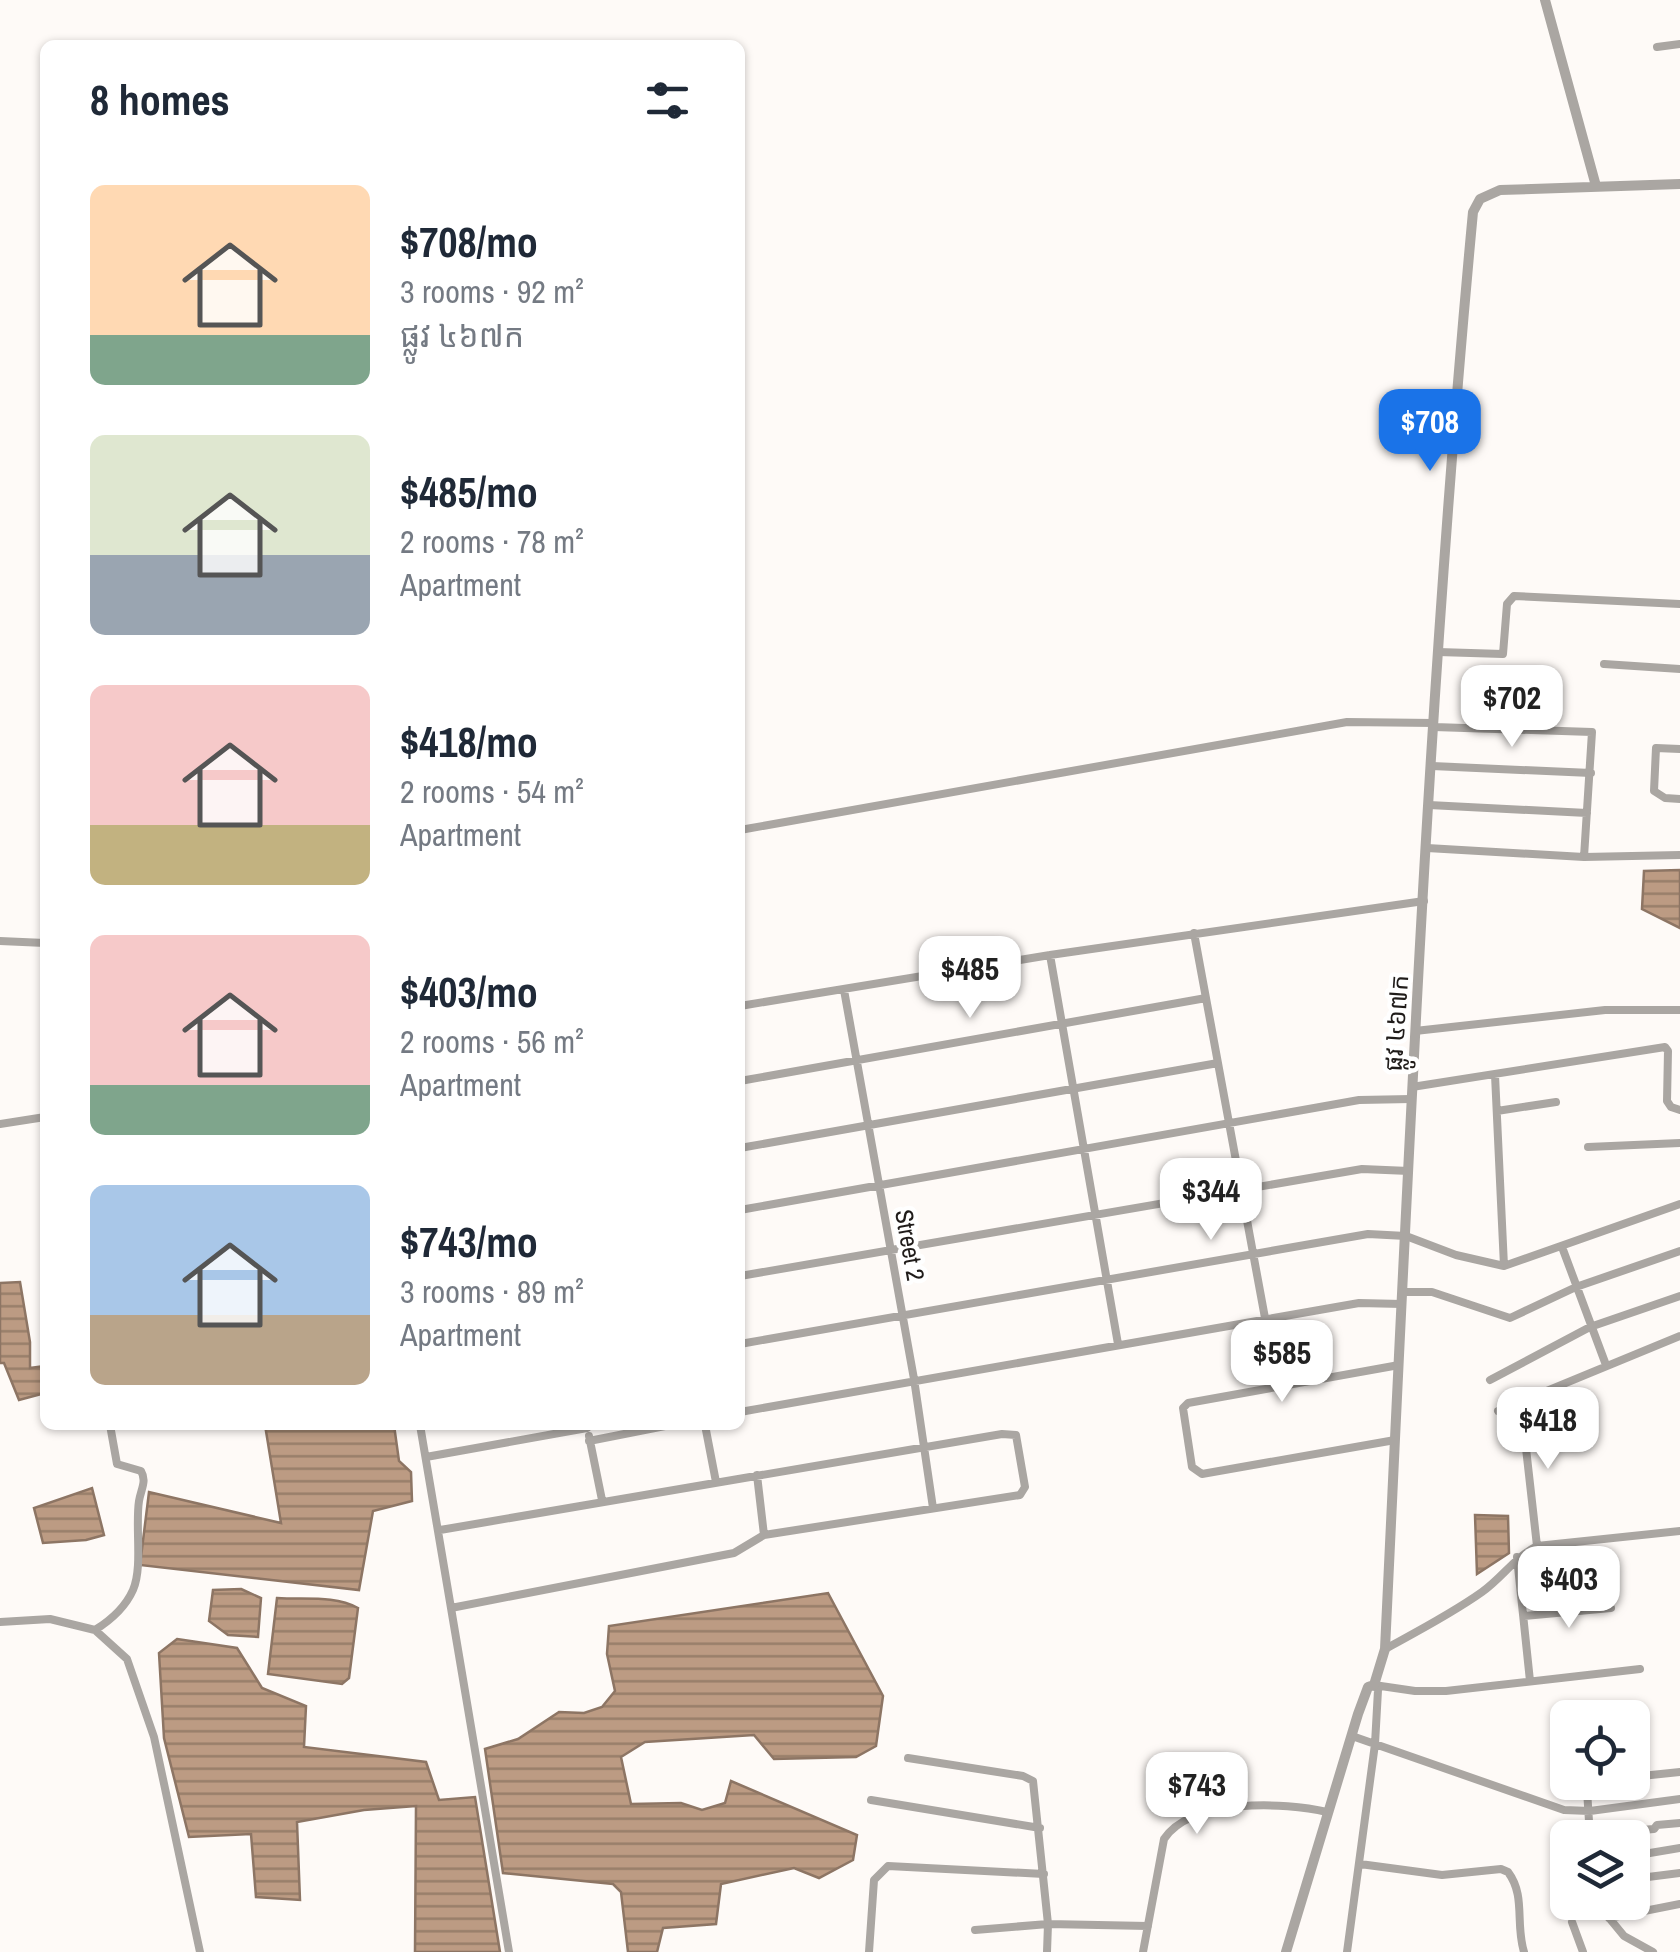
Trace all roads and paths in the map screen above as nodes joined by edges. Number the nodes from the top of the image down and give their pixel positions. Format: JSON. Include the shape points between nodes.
{"nodes":[{"id":1,"x":1545,"y":0,"type":"edge"},
{"id":2,"x":1680,"y":44,"type":"edge"},
{"id":3,"x":1657,"y":47,"type":"dead end"},
{"id":4,"x":1680,"y":184,"type":"edge"},
{"id":5,"x":1596,"y":186,"type":"junction"},
{"id":6,"x":1680,"y":604,"type":"edge"},
{"id":7,"x":1438,"y":652,"type":"junction"},
{"id":8,"x":1604,"y":664,"type":"dead end"},
{"id":9,"x":1680,"y":669,"type":"edge"},
{"id":10,"x":1434,"y":725,"type":"junction"},
{"id":11,"x":1680,"y":749,"type":"edge"},
{"id":12,"x":1432,"y":766,"type":"junction"},
{"id":13,"x":1590,"y":773,"type":"junction"},
{"id":14,"x":1680,"y":799,"type":"edge"},
{"id":15,"x":1430,"y":805,"type":"junction"},
{"id":16,"x":1588,"y":813,"type":"junction"},
{"id":17,"x":745,"y":829,"type":"edge"},
{"id":18,"x":1427,"y":848,"type":"junction"},
{"id":19,"x":1680,"y":855,"type":"edge"},
{"id":20,"x":1584,"y":857,"type":"junction"},
{"id":21,"x":1424,"y":901,"type":"junction"},
{"id":22,"x":1194,"y":933,"type":"junction"},
{"id":23,"x":0,"y":940,"type":"edge"},
{"id":24,"x":40,"y":944,"type":"edge"},
{"id":25,"x":1050,"y":955,"type":"junction"},
{"id":26,"x":844,"y":990,"type":"junction"},
{"id":27,"x":1206,"y":998,"type":"junction"},
{"id":28,"x":745,"y":1005,"type":"edge"},
{"id":29,"x":1680,"y":1010,"type":"edge"},
{"id":30,"x":1061,"y":1023,"type":"junction"},
{"id":31,"x":1415,"y":1031,"type":"junction"},
{"id":32,"x":856,"y":1060,"type":"junction"},
{"id":33,"x":1218,"y":1064,"type":"junction"},
{"id":34,"x":1494,"y":1074,"type":"junction"},
{"id":35,"x":745,"y":1080,"type":"edge"},
{"id":36,"x":1073,"y":1089,"type":"junction"},
{"id":37,"x":1411,"y":1093,"type":"junction"},
{"id":38,"x":1556,"y":1102,"type":"dead end"},
{"id":39,"x":1680,"y":1110,"type":"edge"},
{"id":40,"x":1497,"y":1111,"type":"junction"},
{"id":41,"x":40,"y":1118,"type":"edge"},
{"id":42,"x":1229,"y":1123,"type":"junction"},
{"id":43,"x":0,"y":1124,"type":"edge"},
{"id":44,"x":868,"y":1124,"type":"junction"},
{"id":45,"x":1680,"y":1143,"type":"edge"},
{"id":46,"x":745,"y":1147,"type":"edge"},
{"id":47,"x":1588,"y":1147,"type":"dead end"},
{"id":48,"x":1084,"y":1149,"type":"junction"},
{"id":49,"x":1409,"y":1171,"type":"junction"},
{"id":50,"x":879,"y":1186,"type":"junction"},
{"id":51,"x":1241,"y":1190,"type":"junction"},
{"id":52,"x":1680,"y":1204,"type":"edge"},
{"id":53,"x":745,"y":1209,"type":"edge"},
{"id":54,"x":1096,"y":1215,"type":"junction"},
{"id":55,"x":1406,"y":1236,"type":"junction"},
{"id":56,"x":1562,"y":1247,"type":"junction"},
{"id":57,"x":891,"y":1250,"type":"junction"},
{"id":58,"x":1680,"y":1251,"type":"edge"},
{"id":59,"x":1253,"y":1254,"type":"junction"},
{"id":60,"x":1504,"y":1266,"type":"junction"},
{"id":61,"x":745,"y":1275,"type":"edge"},
{"id":62,"x":1107,"y":1280,"type":"junction"},
{"id":63,"x":1576,"y":1287,"type":"junction"},
{"id":64,"x":1680,"y":1296,"type":"edge"},
{"id":65,"x":1403,"y":1298,"type":"junction"},
{"id":66,"x":902,"y":1316,"type":"junction"},
{"id":67,"x":1265,"y":1318,"type":"junction"},
{"id":68,"x":1590,"y":1327,"type":"junction"},
{"id":69,"x":1680,"y":1336,"type":"edge"},
{"id":70,"x":745,"y":1343,"type":"edge"},
{"id":71,"x":1118,"y":1344,"type":"junction"},
{"id":72,"x":1399,"y":1365,"type":"junction"},
{"id":73,"x":1606,"y":1365,"type":"junction"},
{"id":74,"x":914,"y":1379,"type":"junction"},
{"id":75,"x":1490,"y":1380,"type":"dead end"},
{"id":76,"x":1521,"y":1404,"type":"junction"},
{"id":77,"x":745,"y":1411,"type":"edge"},
{"id":78,"x":1498,"y":1411,"type":"dead end"},
{"id":79,"x":111,"y":1430,"type":"edge"},
{"id":80,"x":421,"y":1430,"type":"edge"},
{"id":81,"x":566,"y":1430,"type":"edge"},
{"id":82,"x":588,"y":1430,"type":"edge"},
{"id":83,"x":645,"y":1430,"type":"edge"},
{"id":84,"x":706,"y":1430,"type":"edge"},
{"id":85,"x":1395,"y":1440,"type":"junction"},
{"id":86,"x":589,"y":1441,"type":"junction"},
{"id":87,"x":924,"y":1446,"type":"junction"},
{"id":88,"x":426,"y":1457,"type":"junction"},
{"id":89,"x":757,"y":1475,"type":"junction"},
{"id":90,"x":716,"y":1482,"type":"junction"},
{"id":91,"x":602,"y":1500,"type":"junction"},
{"id":92,"x":934,"y":1508,"type":"junction"},
{"id":93,"x":440,"y":1530,"type":"junction"},
{"id":94,"x":1680,"y":1531,"type":"edge"},
{"id":95,"x":764,"y":1535,"type":"junction"},
{"id":96,"x":1537,"y":1546,"type":"junction"},
{"id":97,"x":1517,"y":1557,"type":"junction"},
{"id":98,"x":451,"y":1608,"type":"junction"},
{"id":99,"x":1611,"y":1608,"type":"dead end"},
{"id":100,"x":1524,"y":1616,"type":"junction"},
{"id":101,"x":0,"y":1622,"type":"edge"},
{"id":102,"x":95,"y":1630,"type":"junction"},
{"id":103,"x":1385,"y":1649,"type":"junction"},
{"id":104,"x":1640,"y":1669,"type":"dead end"},
{"id":105,"x":1530,"y":1681,"type":"junction"},
{"id":106,"x":1374,"y":1685,"type":"junction"},
{"id":107,"x":1352,"y":1736,"type":"junction"},
{"id":108,"x":1375,"y":1744,"type":"junction"},
{"id":109,"x":908,"y":1758,"type":"dead end"},
{"id":110,"x":1680,"y":1772,"type":"edge"},
{"id":111,"x":1650,"y":1775,"type":"edge"},
{"id":112,"x":1680,"y":1799,"type":"edge"},
{"id":113,"x":872,"y":1800,"type":"dead end"},
{"id":114,"x":1588,"y":1800,"type":"edge"},
{"id":115,"x":1590,"y":1811,"type":"junction"},
{"id":116,"x":1327,"y":1812,"type":"junction"},
{"id":117,"x":1590,"y":1820,"type":"edge"},
{"id":118,"x":1680,"y":1823,"type":"edge"},
{"id":119,"x":1040,"y":1828,"type":"junction"},
{"id":120,"x":1650,"y":1829,"type":"edge"},
{"id":121,"x":1680,"y":1848,"type":"edge"},
{"id":122,"x":1650,"y":1853,"type":"edge"},
{"id":123,"x":1360,"y":1864,"type":"junction"},
{"id":124,"x":1680,"y":1873,"type":"edge"},
{"id":125,"x":1044,"y":1874,"type":"junction"},
{"id":126,"x":1650,"y":1877,"type":"edge"},
{"id":127,"x":1680,"y":1904,"type":"edge"},
{"id":128,"x":1650,"y":1910,"type":"edge"},
{"id":129,"x":1611,"y":1920,"type":"edge"},
{"id":130,"x":1572,"y":1922,"type":"dead end"},
{"id":131,"x":1048,"y":1924,"type":"junction"},
{"id":132,"x":1148,"y":1926,"type":"junction"},
{"id":133,"x":975,"y":1930,"type":"dead end"},
{"id":134,"x":200,"y":1952,"type":"edge"},
{"id":135,"x":509,"y":1952,"type":"edge"},
{"id":136,"x":869,"y":1952,"type":"edge"},
{"id":137,"x":1047,"y":1952,"type":"edge"},
{"id":138,"x":1144,"y":1952,"type":"edge"},
{"id":139,"x":1286,"y":1952,"type":"edge"},
{"id":140,"x":1347,"y":1952,"type":"edge"},
{"id":141,"x":1524,"y":1952,"type":"edge"},
{"id":142,"x":1583,"y":1952,"type":"edge"},
{"id":143,"x":1653,"y":1952,"type":"edge"}],
"edges":[{"from":1,"to":5,"type":"street"},
{"from":2,"to":3,"type":"street"},
{"from":4,"to":5,"type":"street","name":"ផ្លូវ ៤៦៧ក"},
{"from":5,"to":7,"type":"street","name":"ផ្លូវ ៤៦៧ក","via":[[1490,192],[1473,212]]},
{"from":6,"to":7,"type":"street","via":[[1514,596],[1503,654]]},
{"from":7,"to":10,"type":"street","name":"ផ្លូវ ៤៦៧ក"},
{"from":8,"to":9,"type":"street"},
{"from":10,"to":12,"type":"street","name":"ផ្លូវ ៤៦៧ក"},
{"from":10,"to":13,"type":"street","via":[[1592,732]]},
{"from":10,"to":17,"type":"street","via":[[1347,722]]},
{"from":11,"to":14,"type":"street","via":[[1656,748],[1653,760],[1654,791]]},
{"from":12,"to":13,"type":"street"},
{"from":12,"to":15,"type":"street","name":"ផ្លូវ ៤៦៧ក"},
{"from":13,"to":16,"type":"street"},
{"from":15,"to":16,"type":"street"},
{"from":15,"to":18,"type":"street","name":"ផ្លូវ ៤៦៧ក"},
{"from":16,"to":20,"type":"street"},
{"from":18,"to":20,"type":"street"},
{"from":18,"to":21,"type":"street","name":"ផ្លូវ ៤៦៧ក"},
{"from":19,"to":20,"type":"street"},
{"from":21,"to":22,"type":"street"},
{"from":21,"to":31,"type":"street","name":"ផ្លូវ ៤៦៧ក"},
{"from":22,"to":25,"type":"street"},
{"from":22,"to":27,"type":"street"},
{"from":23,"to":24,"type":"street"},
{"from":25,"to":26,"type":"street"},
{"from":25,"to":30,"type":"street"},
{"from":26,"to":28,"type":"street"},
{"from":26,"to":32,"type":"street","name":"Street 2"},
{"from":27,"to":30,"type":"street"},
{"from":27,"to":33,"type":"street"},
{"from":29,"to":31,"type":"street","via":[[1605,1010]]},
{"from":30,"to":32,"type":"street"},
{"from":30,"to":36,"type":"street"},
{"from":31,"to":37,"type":"street","name":"ផ្លូវ ៤៦៧ក"},
{"from":32,"to":35,"type":"street"},
{"from":32,"to":44,"type":"street","name":"Street 2"},
{"from":33,"to":36,"type":"street"},
{"from":33,"to":42,"type":"street"},
{"from":34,"to":37,"type":"street"},
{"from":34,"to":39,"type":"street","via":[[1665,1047],[1668,1101]]},
{"from":34,"to":40,"type":"street"},
{"from":36,"to":44,"type":"street"},
{"from":36,"to":48,"type":"street"},
{"from":37,"to":42,"type":"street"},
{"from":37,"to":49,"type":"street","name":"ផ្លូវ ៤៦៧ក"},
{"from":38,"to":40,"type":"street"},
{"from":40,"to":60,"type":"street"},
{"from":41,"to":43,"type":"street"},
{"from":42,"to":48,"type":"street"},
{"from":42,"to":51,"type":"street"},
{"from":44,"to":46,"type":"street"},
{"from":44,"to":50,"type":"street","name":"Street 2"},
{"from":45,"to":47,"type":"street"},
{"from":48,"to":50,"type":"street"},
{"from":48,"to":54,"type":"street"},
{"from":49,"to":51,"type":"street","via":[[1362,1169]]},
{"from":49,"to":55,"type":"street","name":"ផ្លូវ ៤៦៧ក"},
{"from":50,"to":53,"type":"street"},
{"from":50,"to":57,"type":"street","name":"Street 2"},
{"from":51,"to":54,"type":"street"},
{"from":51,"to":59,"type":"street"},
{"from":52,"to":56,"type":"street"},
{"from":54,"to":57,"type":"street"},
{"from":54,"to":62,"type":"street"},
{"from":55,"to":59,"type":"street","via":[[1368,1234]]},
{"from":55,"to":60,"type":"street"},
{"from":55,"to":65,"type":"street","name":"ផ្លូវ ៤៦៧ក"},
{"from":56,"to":60,"type":"street"},
{"from":56,"to":63,"type":"street"},
{"from":57,"to":61,"type":"street"},
{"from":57,"to":66,"type":"street","name":"Street 2"},
{"from":58,"to":63,"type":"street"},
{"from":59,"to":62,"type":"street"},
{"from":59,"to":67,"type":"street"},
{"from":62,"to":66,"type":"street"},
{"from":62,"to":71,"type":"street"},
{"from":63,"to":65,"type":"street","via":[[1510,1318],[1432,1292]]},
{"from":63,"to":68,"type":"street"},
{"from":64,"to":68,"type":"street"},
{"from":65,"to":67,"type":"street"},
{"from":65,"to":72,"type":"street","name":"ផ្លូវ ៤៦៧ក"},
{"from":66,"to":70,"type":"street"},
{"from":66,"to":74,"type":"street","name":"Street 2"},
{"from":67,"to":71,"type":"street"},
{"from":68,"to":73,"type":"street"},
{"from":68,"to":75,"type":"street"},
{"from":69,"to":73,"type":"street"},
{"from":71,"to":74,"type":"street"},
{"from":72,"to":85,"type":"street","name":"ផ្លូវ ៤៦៧ក"},
{"from":72,"to":85,"type":"street","via":[[1183,1408],[1192,1467],[1202,1474]]},
{"from":73,"to":76,"type":"street"},
{"from":74,"to":77,"type":"street"},
{"from":74,"to":87,"type":"street","name":"Street 2"},
{"from":76,"to":78,"type":"street"},
{"from":76,"to":96,"type":"street"},
{"from":79,"to":102,"type":"street","via":[[117,1464],[140,1471],[145,1480],[136,1585]]},
{"from":80,"to":88,"type":"street"},
{"from":81,"to":88,"type":"street"},
{"from":82,"to":86,"type":"street"},
{"from":83,"to":86,"type":"street"},
{"from":84,"to":90,"type":"street"},
{"from":85,"to":103,"type":"street","name":"ផ្លូវ ៤៦៧ក"},
{"from":86,"to":91,"type":"street"},
{"from":87,"to":89,"type":"street"},
{"from":87,"to":92,"type":"street","name":"Street 2"},
{"from":87,"to":92,"type":"street","via":[[1016,1435],[1025,1487],[1020,1495]]},
{"from":88,"to":93,"type":"street"},
{"from":89,"to":90,"type":"street"},
{"from":89,"to":95,"type":"street"},
{"from":90,"to":91,"type":"street"},
{"from":91,"to":93,"type":"street"},
{"from":92,"to":95,"type":"street"},
{"from":93,"to":98,"type":"street"},
{"from":94,"to":96,"type":"street"},
{"from":95,"to":98,"type":"street","via":[[734,1553]]},
{"from":96,"to":97,"type":"street"},
{"from":97,"to":100,"type":"street"},
{"from":97,"to":103,"type":"street","via":[[1446,1617]]},
{"from":98,"to":135,"type":"street"},
{"from":99,"to":100,"type":"street"},
{"from":100,"to":105,"type":"street"},
{"from":101,"to":102,"type":"street","via":[[50,1620]]},
{"from":102,"to":134,"type":"street","via":[[127,1659],[154,1737]]},
{"from":103,"to":106,"type":"street","name":"ផ្លូវ ៤៦៧ក"},
{"from":104,"to":105,"type":"street"},
{"from":105,"to":106,"type":"street","via":[[1415,1692]]},
{"from":106,"to":107,"type":"street","name":"ផ្លូវ ៤៦៧ក"},
{"from":106,"to":108,"type":"street"},
{"from":107,"to":108,"type":"street"},
{"from":107,"to":116,"type":"street","name":"ផ្លូវ ៤៦៧ក"},
{"from":108,"to":115,"type":"street","via":[[1543,1804]]},
{"from":108,"to":123,"type":"street"},
{"from":109,"to":119,"type":"street","via":[[1030,1779]]},
{"from":110,"to":111,"type":"street"},
{"from":112,"to":115,"type":"street"},
{"from":113,"to":119,"type":"street"},
{"from":114,"to":115,"type":"street"},
{"from":115,"to":117,"type":"street"},
{"from":116,"to":132,"type":"street","via":[[1296,1804],[1236,1806],[1170,1830]]},
{"from":116,"to":139,"type":"street","name":"ផ្លូវ ៤៦៧ក"},
{"from":118,"to":120,"type":"street"},
{"from":119,"to":125,"type":"street"},
{"from":121,"to":122,"type":"street"},
{"from":123,"to":140,"type":"street"},
{"from":123,"to":141,"type":"street","via":[[1442,1875],[1508,1872],[1520,1902],[1517,1930]]},
{"from":124,"to":126,"type":"street"},
{"from":125,"to":131,"type":"street"},
{"from":125,"to":136,"type":"street","via":[[888,1866],[874,1880]]},
{"from":127,"to":128,"type":"street"},
{"from":129,"to":143,"type":"street"},
{"from":130,"to":142,"type":"street"},
{"from":131,"to":132,"type":"street"},
{"from":131,"to":133,"type":"street"},
{"from":131,"to":137,"type":"street"},
{"from":132,"to":138,"type":"street"}]}
